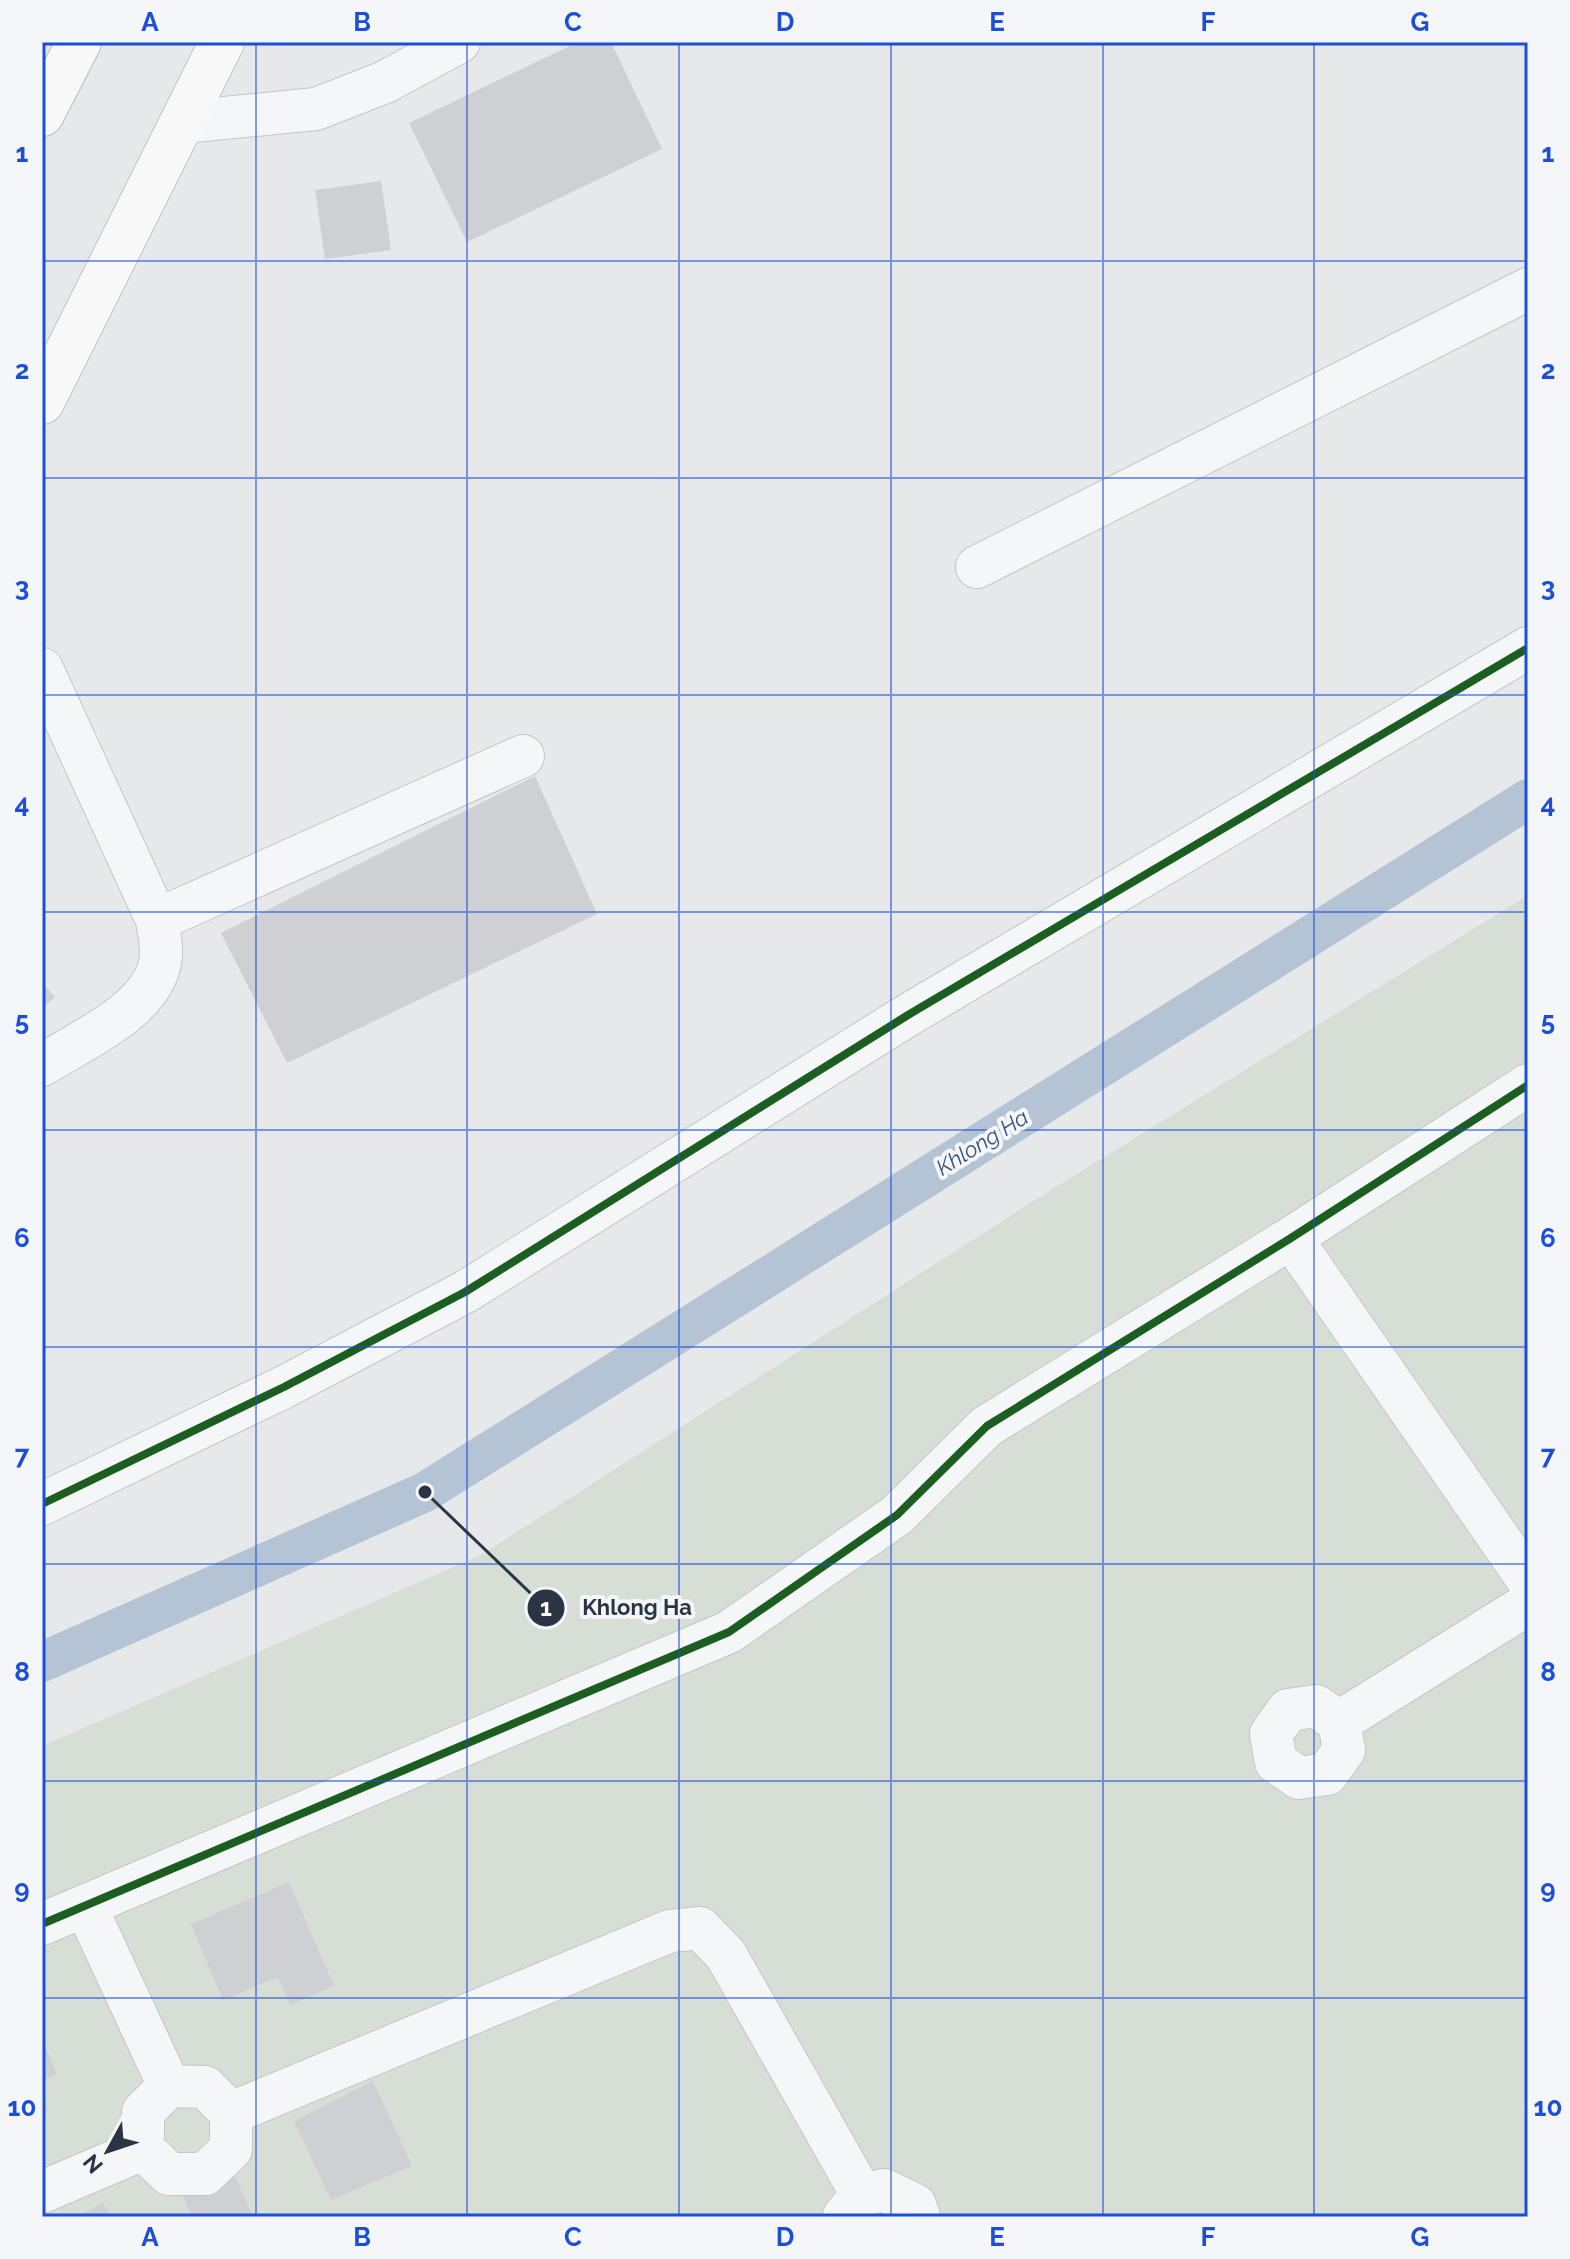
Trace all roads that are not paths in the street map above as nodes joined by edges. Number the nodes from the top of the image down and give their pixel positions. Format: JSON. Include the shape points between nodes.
{"nodes":[{"id":1,"x":79,"y":42,"type":"edge"},
{"id":2,"x":222,"y":42,"type":"edge"},
{"id":3,"x":459,"y":42,"type":"edge"},
{"id":4,"x":42,"y":114,"type":"edge"},
{"id":5,"x":183,"y":122,"type":"junction"},
{"id":6,"x":1528,"y":289,"type":"edge"},
{"id":7,"x":42,"y":402,"type":"edge"},
{"id":8,"x":977,"y":567,"type":"dead end"},
{"id":9,"x":1528,"y":648,"type":"edge"},
{"id":10,"x":42,"y":669,"type":"edge"},
{"id":11,"x":523,"y":756,"type":"dead end"},
{"id":12,"x":157,"y":920,"type":"junction"},
{"id":13,"x":42,"y":1065,"type":"edge"},
{"id":14,"x":1528,"y":1085,"type":"edge"},
{"id":15,"x":1291,"y":1238,"type":"junction"},
{"id":16,"x":42,"y":1504,"type":"edge"},
{"id":17,"x":1528,"y":1580,"type":"edge"},
{"id":18,"x":1528,"y":1604,"type":"edge"},
{"id":19,"x":1339,"y":1722,"type":"dead end"},
{"id":20,"x":86,"y":1907,"type":"junction"},
{"id":21,"x":42,"y":1924,"type":"edge"},
{"id":22,"x":169,"y":2086,"type":"junction"},
{"id":23,"x":231,"y":2113,"type":"junction"},
{"id":24,"x":143,"y":2149,"type":"junction"},
{"id":25,"x":42,"y":2192,"type":"edge"},
{"id":26,"x":852,"y":2206,"type":"edge"},
{"id":27,"x":919,"y":2217,"type":"edge"}],
"edges":[{"from":1,"to":4,"type":"main road"},
{"from":2,"to":5,"type":"main road"},
{"from":3,"to":5,"type":"street","via":[[385,82],[316,109]]},
{"from":5,"to":7,"type":"main road"},
{"from":6,"to":8,"type":"street"},
{"from":9,"to":16,"type":"street","via":[[908,1015],[465,1292]]},
{"from":10,"to":12,"type":"street"},
{"from":11,"to":12,"type":"street"},
{"from":12,"to":13,"type":"street","via":[[162,946],[150,987],[128,1012]]},
{"from":14,"to":15,"type":"street"},
{"from":15,"to":17,"type":"street"},
{"from":15,"to":20,"type":"street","via":[[987,1426],[897,1515],[729,1632]]},
{"from":18,"to":19,"type":"street"},
{"from":20,"to":21,"type":"street"},
{"from":20,"to":22,"type":"street"},
{"from":22,"to":23,"type":"street","via":[[205,2087]]},
{"from":22,"to":24,"type":"street","via":[[143,2112]]},
{"from":23,"to":24,"type":"street","via":[[231,2149],[205,2174],[169,2174]]},
{"from":23,"to":26,"type":"street","via":[[670,1931],[700,1928],[726,1955]]},
{"from":24,"to":25,"type":"street"},
{"from":26,"to":27,"type":"street","via":[[884,2190],[915,2205]]}]}
